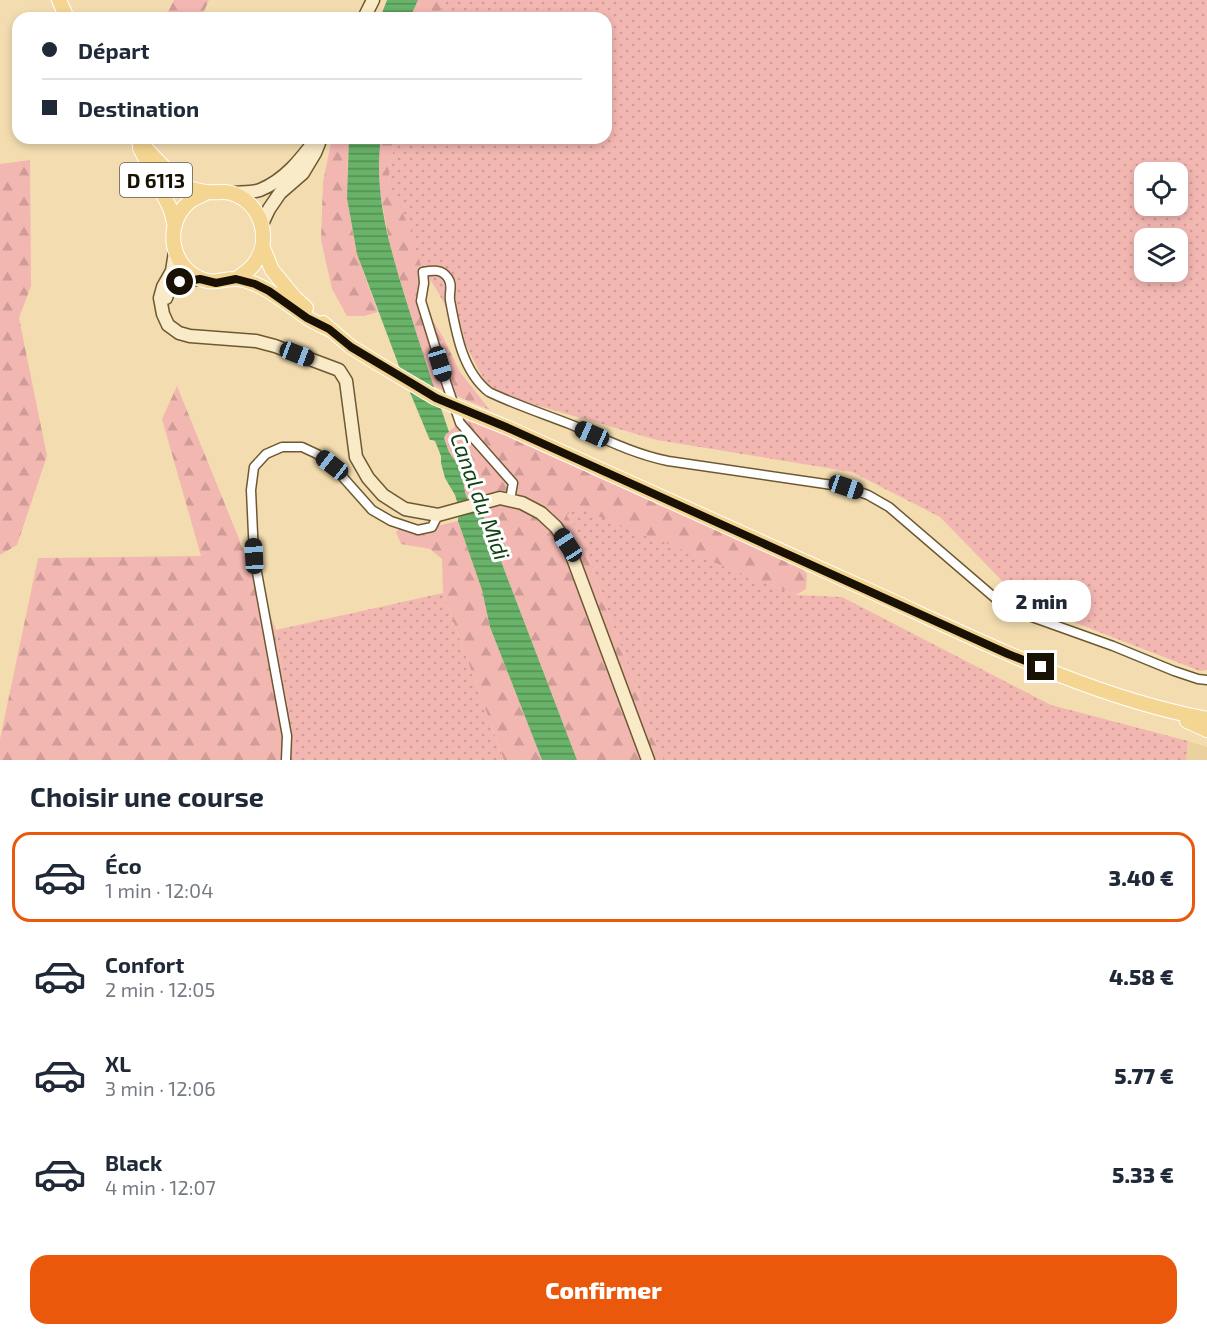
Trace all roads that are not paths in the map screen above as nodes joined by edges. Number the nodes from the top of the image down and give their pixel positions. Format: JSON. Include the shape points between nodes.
{"nodes":[{"id":1,"x":139,"y":144,"type":"edge"},
{"id":2,"x":142,"y":144,"type":"edge"},
{"id":3,"x":313,"y":144,"type":"edge"},
{"id":4,"x":317,"y":144,"type":"edge"},
{"id":5,"x":208,"y":192,"type":"junction"},
{"id":6,"x":231,"y":193,"type":"junction"},
{"id":7,"x":174,"y":223,"type":"junction"},
{"id":8,"x":262,"y":224,"type":"junction"},
{"id":9,"x":263,"y":248,"type":"junction"},
{"id":10,"x":175,"y":252,"type":"junction"},
{"id":11,"x":200,"y":279,"type":"junction"},
{"id":12,"x":236,"y":279,"type":"junction"},
{"id":13,"x":163,"y":314,"type":"junction"},
{"id":14,"x":329,"y":329,"type":"junction"},
{"id":15,"x":510,"y":500,"type":"junction"},
{"id":16,"x":444,"y":514,"type":"junction"},
{"id":17,"x":1207,"y":680,"type":"edge"},
{"id":18,"x":1169,"y":712,"type":"junction"},
{"id":19,"x":1207,"y":719,"type":"edge"},
{"id":20,"x":1207,"y":730,"type":"edge"},
{"id":21,"x":286,"y":760,"type":"edge"},
{"id":22,"x":648,"y":760,"type":"edge"}],
"edges":[{"from":1,"to":7,"type":"main road","number":"D 6113"},
{"from":2,"to":5,"type":"main road","number":"D 6113","via":[[183,186]]},
{"from":3,"to":6,"type":"street","via":[[284,176],[259,190]]},
{"from":4,"to":8,"type":"street","via":[[303,173],[280,193]]},
{"from":5,"to":6,"type":"main road"},
{"from":5,"to":7,"type":"main road","via":[[189,202]]},
{"from":6,"to":8,"type":"main road","via":[[253,207]]},
{"from":7,"to":10,"type":"main road"},
{"from":8,"to":9,"type":"main road"},
{"from":9,"to":12,"type":"main road","via":[[254,266]]},
{"from":9,"to":14,"type":"main road","via":[[272,270],[289,291]]},
{"from":10,"to":11,"type":"main road","via":[[184,268]]},
{"from":10,"to":13,"type":"street","via":[[172,271],[160,298]]},
{"from":11,"to":12,"type":"main road","via":[[216,283]]},
{"from":11,"to":13,"type":"street","via":[[172,286],[166,294]]},
{"from":12,"to":14,"type":"main road","via":[[269,291]]},
{"from":13,"to":16,"type":"street","via":[[168,325],[179,333],[256,341],[339,369],[346,381],[356,457],[368,478],[383,495],[405,509]]},
{"from":14,"to":18,"type":"main road","bridge":true,"via":[[351,347],[436,398],[1008,654]]},
{"from":15,"to":16,"type":"street","via":[[500,498]]},
{"from":15,"to":17,"type":"street","via":[[513,483],[460,423],[421,301],[423,272],[436,269],[451,284],[455,328],[462,351],[481,386],[489,392],[649,457],[846,487],[868,495],[889,507],[1015,612],[1198,680]]},
{"from":15,"to":22,"type":"street","via":[[541,513],[568,545]]},
{"from":16,"to":21,"type":"street","via":[[432,527],[418,530],[391,521],[372,510],[332,465],[302,447],[282,447],[266,454],[254,467],[254,556],[287,736]]},
{"from":18,"to":19,"type":"main road"},
{"from":18,"to":20,"type":"main road"}]}
